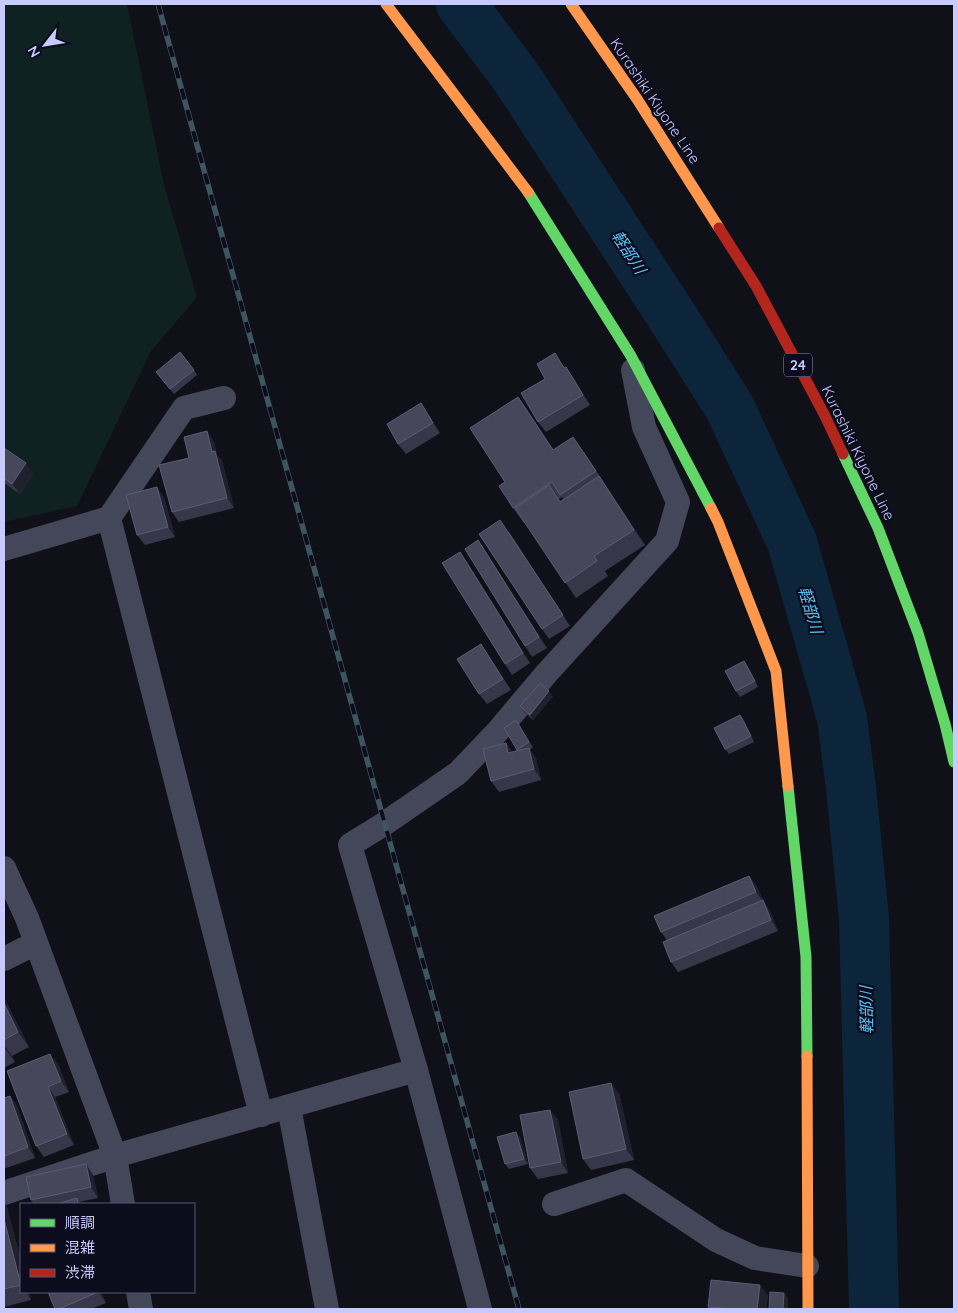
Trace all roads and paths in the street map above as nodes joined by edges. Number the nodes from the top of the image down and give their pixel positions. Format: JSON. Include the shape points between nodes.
{"nodes":[{"id":1,"x":386,"y":4,"type":"edge"},
{"id":2,"x":571,"y":4,"type":"edge"},
{"id":3,"x":631,"y":356,"type":"junction"},
{"id":4,"x":224,"y":398,"type":"dead end"},
{"id":5,"x":109,"y":518,"type":"junction"},
{"id":6,"x":4,"y":549,"type":"edge"},
{"id":7,"x":954,"y":762,"type":"edge"},
{"id":8,"x":4,"y":868,"type":"edge"},
{"id":9,"x":36,"y":944,"type":"junction"},
{"id":10,"x":4,"y":959,"type":"edge"},
{"id":11,"x":416,"y":1070,"type":"junction"},
{"id":12,"x":290,"y":1107,"type":"junction"},
{"id":13,"x":261,"y":1115,"type":"junction"},
{"id":14,"x":115,"y":1156,"type":"junction"},
{"id":15,"x":4,"y":1193,"type":"edge"},
{"id":16,"x":123,"y":1203,"type":"edge"},
{"id":17,"x":554,"y":1204,"type":"dead end"},
{"id":18,"x":806,"y":1266,"type":"junction"},
{"id":19,"x":138,"y":1293,"type":"edge"},
{"id":20,"x":141,"y":1309,"type":"edge"},
{"id":21,"x":327,"y":1309,"type":"edge"},
{"id":22,"x":480,"y":1309,"type":"edge"},
{"id":23,"x":808,"y":1309,"type":"edge"}],
"edges":[{"from":1,"to":3,"type":"street","via":[[527,190]]},
{"from":2,"to":7,"type":"street","name":"Kurashiki Kiyone Line","number":"24","via":[[637,98],[756,286],[824,414],[878,528],[918,633]]},
{"from":3,"to":11,"type":"street","via":[[644,427],[678,502],[667,541],[458,772],[350,845]]},
{"from":3,"to":18,"type":"street","via":[[718,522],[776,671],[806,957]]},
{"from":4,"to":5,"type":"street","via":[[184,408]]},
{"from":5,"to":6,"type":"street"},
{"from":5,"to":13,"type":"street"},
{"from":8,"to":9,"type":"street"},
{"from":9,"to":10,"type":"street"},
{"from":9,"to":14,"type":"street"},
{"from":11,"to":12,"type":"street"},
{"from":11,"to":22,"type":"street"},
{"from":12,"to":13,"type":"street"},
{"from":12,"to":21,"type":"street"},
{"from":13,"to":14,"type":"street"},
{"from":14,"to":15,"type":"street"},
{"from":14,"to":16,"type":"street"},
{"from":17,"to":18,"type":"street","via":[[626,1180],[716,1240],[754,1258]]},
{"from":18,"to":23,"type":"street"},
{"from":19,"to":20,"type":"street"}]}
